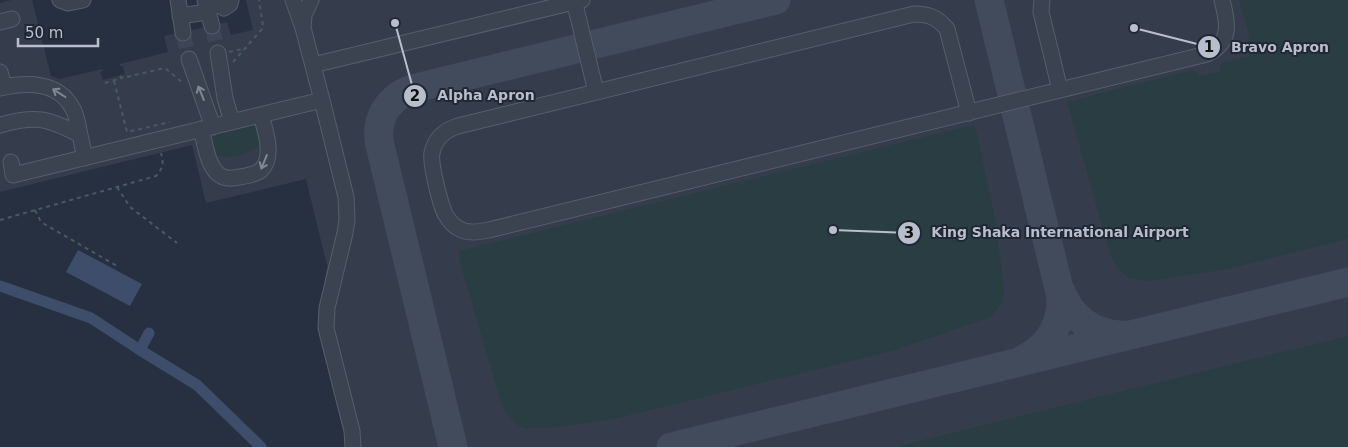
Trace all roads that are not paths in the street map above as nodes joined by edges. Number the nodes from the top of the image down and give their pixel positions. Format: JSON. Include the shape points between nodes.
{"nodes":[{"id":1,"x":60,"y":0,"type":"edge"},
{"id":2,"x":83,"y":0,"type":"edge"},
{"id":3,"x":178,"y":0,"type":"edge"},
{"id":4,"x":293,"y":0,"type":"edge"},
{"id":5,"x":311,"y":0,"type":"edge"},
{"id":6,"x":1042,"y":0,"type":"edge"},
{"id":7,"x":1222,"y":0,"type":"edge"},
{"id":8,"x":577,"y":1,"type":"edge"},
{"id":9,"x":215,"y":7,"type":"edge"},
{"id":10,"x":180,"y":16,"type":"junction"},
{"id":11,"x":303,"y":28,"type":"junction"},
{"id":12,"x":183,"y":33,"type":"tunnel mouth"},
{"id":13,"x":218,"y":53,"type":"tunnel mouth"},
{"id":14,"x":189,"y":59,"type":"tunnel mouth"},
{"id":15,"x":313,"y":65,"type":"junction"},
{"id":16,"x":0,"y":72,"type":"edge"},
{"id":17,"x":2,"y":88,"type":"edge"},
{"id":18,"x":1060,"y":90,"type":"junction"},
{"id":19,"x":596,"y":92,"type":"junction"},
{"id":20,"x":322,"y":100,"type":"junction"},
{"id":21,"x":969,"y":113,"type":"junction"},
{"id":22,"x":261,"y":115,"type":"junction"},
{"id":23,"x":232,"y":122,"type":"junction"},
{"id":24,"x":0,"y":125,"type":"edge"},
{"id":25,"x":207,"y":128,"type":"junction"},
{"id":26,"x":80,"y":135,"type":"junction"},
{"id":27,"x":85,"y":158,"type":"junction"},
{"id":28,"x":8,"y":172,"type":"edge"},
{"id":29,"x":353,"y":447,"type":"edge"}],
"edges":[{"from":1,"to":2,"type":"lane","via":[[68,3]]},
{"from":3,"to":10,"type":"lane"},
{"from":4,"to":11,"type":"lane"},
{"from":5,"to":11,"type":"lane","via":[[304,15]]},
{"from":6,"to":18,"type":"lane","via":[[1041,12]]},
{"from":7,"to":18,"type":"lane","via":[[1227,31],[1213,52]]},
{"from":8,"to":15,"type":"lane"},
{"from":8,"to":19,"type":"lane"},
{"from":9,"to":10,"type":"lane"},
{"from":10,"to":12,"type":"lane"},
{"from":11,"to":15,"type":"lane"},
{"from":13,"to":23,"type":"lane"},
{"from":25,"to":14,"type":"lane","one_way":true},
{"from":15,"to":20,"type":"lane"},
{"from":16,"to":17,"type":"lane"},
{"from":26,"to":17,"type":"lane","one_way":true,"via":[[74,110],[66,98],[53,89],[19,84]]},
{"from":18,"to":21,"type":"lane"},
{"from":19,"to":21,"type":"lane","via":[[914,14],[927,14],[938,19],[949,34]]},
{"from":19,"to":21,"type":"lane","via":[[458,126],[443,133],[434,146],[432,161],[442,204],[451,222],[467,231],[489,230]]},
{"from":20,"to":22,"type":"lane"},
{"from":20,"to":29,"type":"lane","via":[[347,207],[346,233],[327,308],[326,328],[352,431]]},
{"from":22,"to":23,"type":"lane"},
{"from":22,"to":25,"type":"lane","one_way":true,"via":[[267,157],[260,171],[253,174],[231,179],[217,172],[212,165]]},
{"from":23,"to":25,"type":"lane"},
{"from":24,"to":26,"type":"lane","via":[[40,118]]},
{"from":25,"to":27,"type":"lane"},
{"from":26,"to":27,"type":"lane"},
{"from":27,"to":28,"type":"lane"}]}
